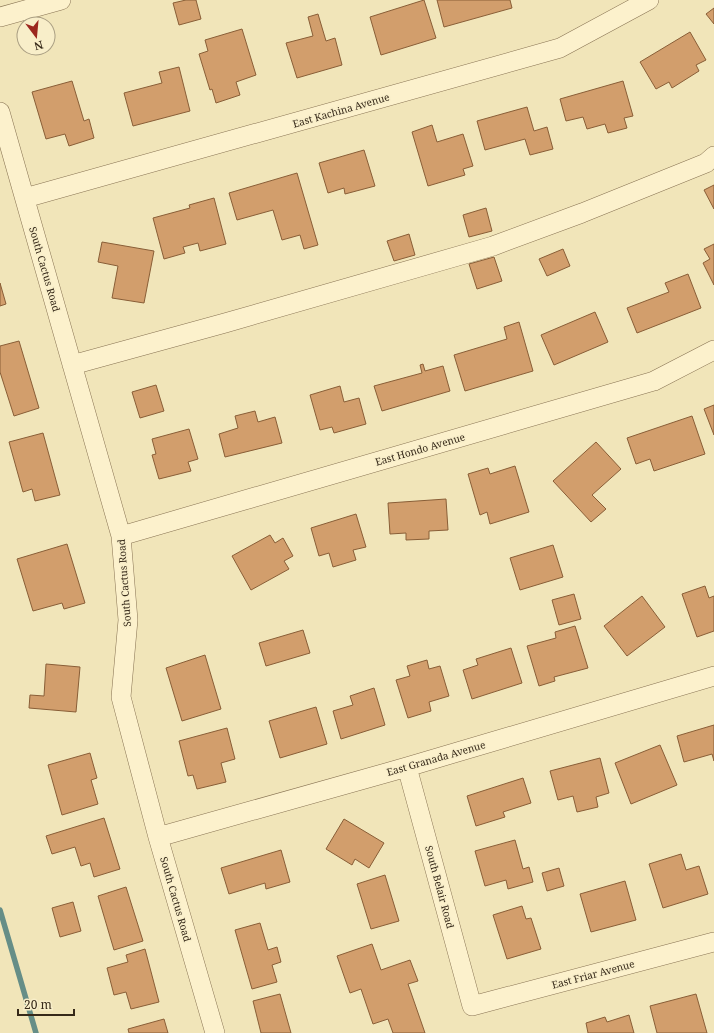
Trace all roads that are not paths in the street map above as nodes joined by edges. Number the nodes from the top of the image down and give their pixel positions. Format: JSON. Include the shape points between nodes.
{"nodes":[{"id":1,"x":61,"y":0,"type":"edge"},
{"id":2,"x":649,"y":0,"type":"edge"},
{"id":3,"x":0,"y":18,"type":"edge"},
{"id":4,"x":0,"y":112,"type":"edge"},
{"id":5,"x":714,"y":156,"type":"edge"},
{"id":6,"x":24,"y":198,"type":"junction"},
{"id":7,"x":714,"y":350,"type":"edge"},
{"id":8,"x":72,"y":365,"type":"junction"},
{"id":9,"x":121,"y":536,"type":"junction"},
{"id":10,"x":714,"y":676,"type":"edge"},
{"id":11,"x":407,"y":767,"type":"junction"},
{"id":12,"x":158,"y":837,"type":"junction"},
{"id":13,"x":714,"y":942,"type":"edge"},
{"id":14,"x":472,"y":1006,"type":"joint"},
{"id":15,"x":215,"y":1033,"type":"edge"}],
"edges":[{"from":1,"to":3,"type":"street"},
{"from":2,"to":6,"type":"street","name":"East Kachina Avenue","via":[[560,48]]},
{"from":4,"to":6,"type":"street","name":"South Cactus Road"},
{"from":5,"to":8,"type":"street","via":[[706,162],[628,195],[493,246]]},
{"from":6,"to":8,"type":"street","name":"South Cactus Road"},
{"from":7,"to":9,"type":"street","name":"East Hondo Avenue","via":[[654,381]]},
{"from":8,"to":9,"type":"street","name":"South Cactus Road"},
{"from":9,"to":12,"type":"street","name":"South Cactus Road","via":[[128,620],[121,697]]},
{"from":10,"to":11,"type":"street","name":"East Granada Avenue"},
{"from":11,"to":12,"type":"street","name":"East Granada Avenue"},
{"from":11,"to":14,"type":"street","name":"South Belair Road"},
{"from":12,"to":15,"type":"street","name":"South Cactus Road"},
{"from":13,"to":14,"type":"street","name":"East Friar Avenue"}]}
